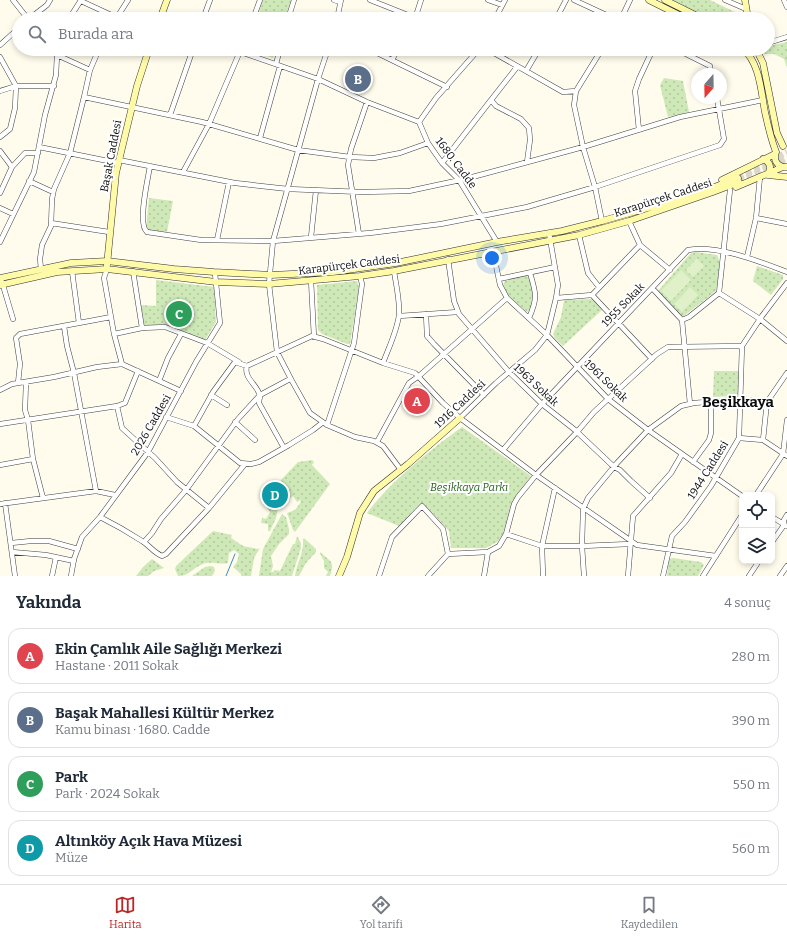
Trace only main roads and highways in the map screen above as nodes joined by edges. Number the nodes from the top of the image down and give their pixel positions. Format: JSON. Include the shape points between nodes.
{"nodes":[{"id":1,"x":167,"y":0,"type":"edge"},
{"id":2,"x":649,"y":0,"type":"edge"},
{"id":3,"x":665,"y":0,"type":"edge"},
{"id":4,"x":745,"y":0,"type":"edge"},
{"id":5,"x":163,"y":12,"type":"edge"},
{"id":6,"x":673,"y":12,"type":"edge"},
{"id":7,"x":689,"y":12,"type":"edge"},
{"id":8,"x":747,"y":12,"type":"edge"},
{"id":9,"x":147,"y":56,"type":"edge"},
{"id":10,"x":750,"y":56,"type":"edge"},
{"id":11,"x":760,"y":56,"type":"edge"},
{"id":12,"x":785,"y":146,"type":"edge"},
{"id":13,"x":775,"y":153,"type":"junction"},
{"id":14,"x":763,"y":159,"type":"junction"},
{"id":15,"x":786,"y":167,"type":"edge"},
{"id":16,"x":764,"y":175,"type":"junction"},
{"id":17,"x":787,"y":176,"type":"edge"},
{"id":18,"x":663,"y":204,"type":"junction"},
{"id":19,"x":646,"y":215,"type":"junction"},
{"id":20,"x":550,"y":236,"type":"junction"},
{"id":21,"x":107,"y":261,"type":"junction"},
{"id":22,"x":107,"y":269,"type":"junction"},
{"id":23,"x":0,"y":278,"type":"edge"},
{"id":24,"x":1,"y":285,"type":"edge"},
{"id":25,"x":460,"y":418,"type":"road end"},
{"id":26,"x":339,"y":576,"type":"edge"}],
"edges":[{"from":1,"to":5,"type":"main road"},
{"from":2,"to":6,"type":"main road"},
{"from":3,"to":7,"type":"main road"},
{"from":4,"to":8,"type":"main road"},
{"from":9,"to":21,"type":"main road","name":"Başak Caddesi","via":[[116,172]]},
{"from":10,"to":13,"type":"main road","via":[[757,71]]},
{"from":11,"to":12,"type":"main road","via":[[777,132]]},
{"from":12,"to":13,"type":"main road"},
{"from":13,"to":14,"type":"main road"},
{"from":13,"to":15,"type":"main road","via":[[776,162]]},
{"from":14,"to":16,"type":"main road","via":[[770,166],[770,171]]},
{"from":14,"to":18,"type":"main road"},
{"from":15,"to":16,"type":"main road"},
{"from":16,"to":17,"type":"main road"},
{"from":16,"to":19,"type":"main road","via":[[688,205]]},
{"from":18,"to":19,"type":"main road","name":"Karapürçek Caddesi","via":[[738,180]]},
{"from":18,"to":20,"type":"main road","name":"Karapürçek Caddesi"},
{"from":19,"to":20,"type":"main road","name":"Karapürçek Caddesi","via":[[579,235]]},
{"from":20,"to":21,"type":"main road","name":"Karapürçek Caddesi","via":[[497,242],[396,263],[333,272],[271,275],[174,270]]},
{"from":20,"to":22,"type":"main road","name":"Karapürçek Caddesi","via":[[394,271],[269,284],[216,282]]},
{"from":21,"to":22,"type":"main road","name":"Başak Caddesi"},
{"from":21,"to":23,"type":"main road","name":"Karapürçek Caddesi","via":[[71,263]]},
{"from":22,"to":24,"type":"main road","name":"Karapürçek Caddesi","via":[[56,272]]},
{"from":25,"to":26,"type":"main road","name":"1916 Caddesi","via":[[374,492],[360,512]]}]}
